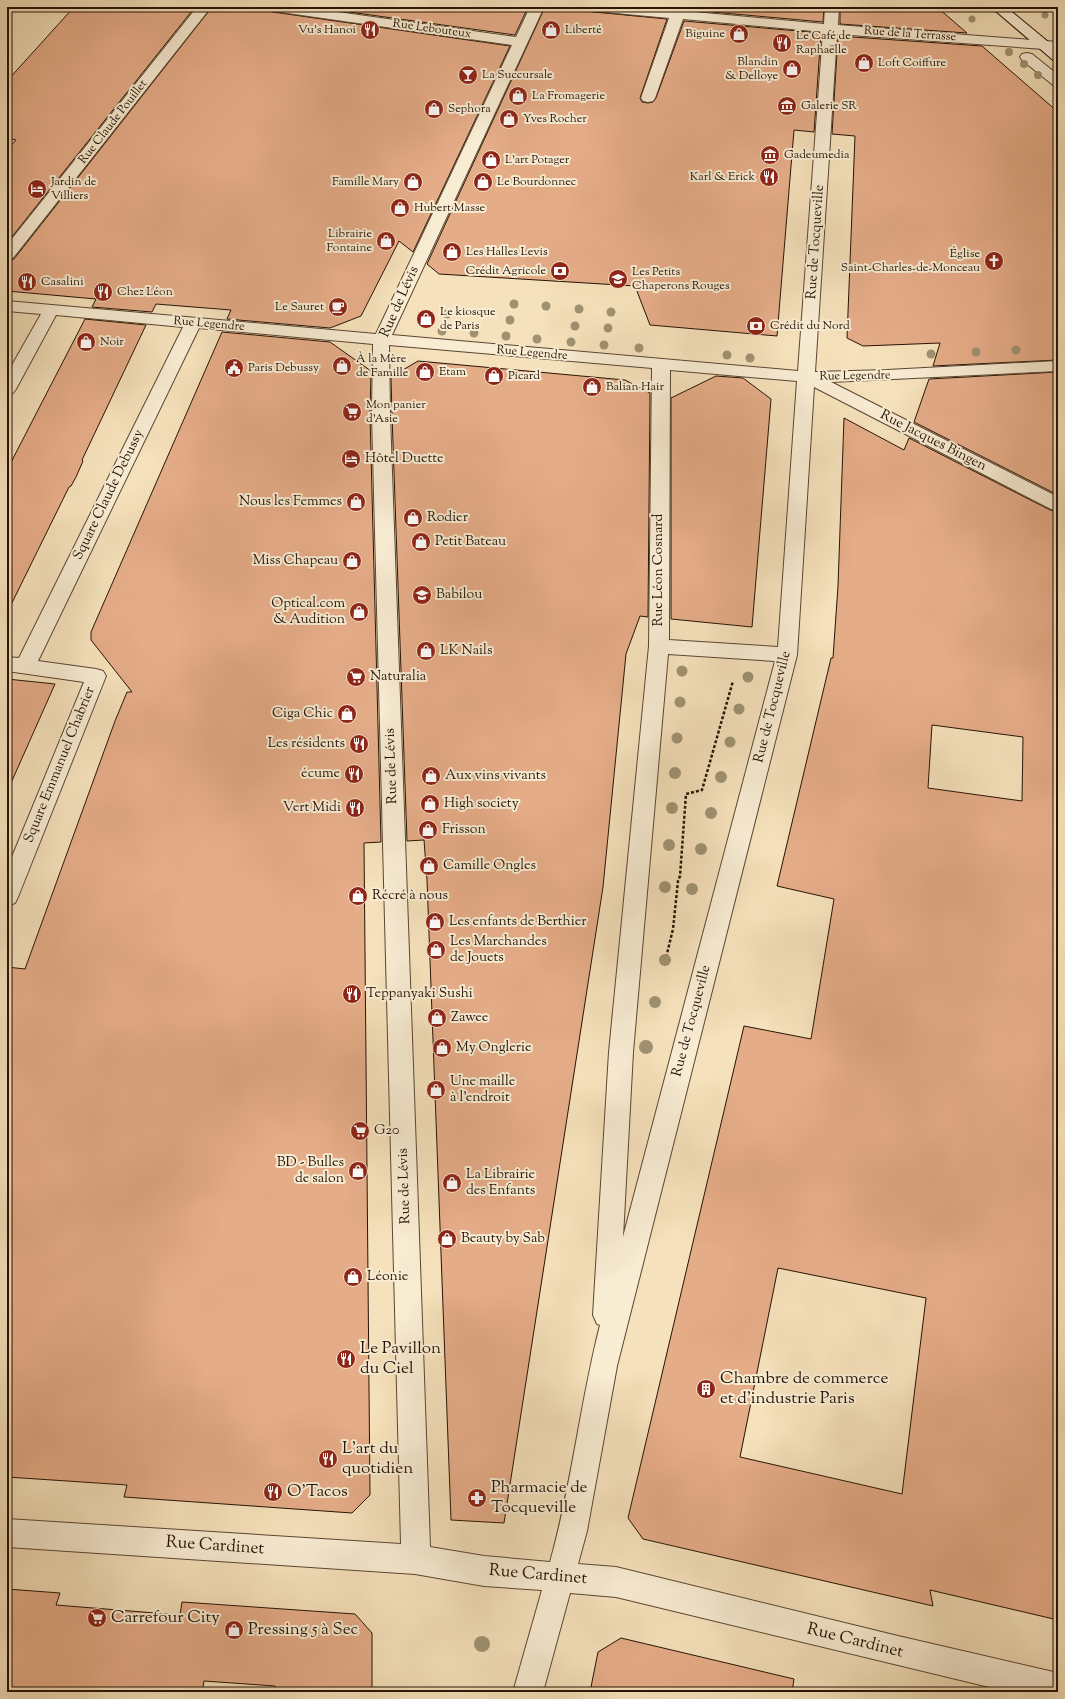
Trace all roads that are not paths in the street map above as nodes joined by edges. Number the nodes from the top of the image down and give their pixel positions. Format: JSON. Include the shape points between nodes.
{"nodes":[{"id":1,"x":204,"y":7,"type":"edge"},
{"id":2,"x":273,"y":7,"type":"edge"},
{"id":3,"x":537,"y":7,"type":"edge"},
{"id":4,"x":594,"y":7,"type":"edge"},
{"id":5,"x":832,"y":7,"type":"edge"},
{"id":6,"x":998,"y":7,"type":"edge"},
{"id":7,"x":677,"y":15,"type":"junction"},
{"id":8,"x":831,"y":29,"type":"junction"},
{"id":9,"x":521,"y":42,"type":"junction"},
{"id":10,"x":1043,"y":44,"type":"junction"},
{"id":11,"x":1058,"y":46,"type":"edge"},
{"id":12,"x":1027,"y":57,"type":"dead end"},
{"id":13,"x":1058,"y":57,"type":"edge"},
{"id":14,"x":1058,"y":82,"type":"edge"},
{"id":15,"x":648,"y":98,"type":"dead end"},
{"id":16,"x":7,"y":255,"type":"edge"},
{"id":17,"x":7,"y":306,"type":"edge"},
{"id":18,"x":50,"y":310,"type":"junction"},
{"id":19,"x":193,"y":323,"type":"junction"},
{"id":20,"x":381,"y":340,"type":"junction"},
{"id":21,"x":661,"y":364,"type":"junction"},
{"id":22,"x":1058,"y":366,"type":"edge"},
{"id":23,"x":807,"y":377,"type":"junction"},
{"id":24,"x":7,"y":389,"type":"edge"},
{"id":25,"x":1058,"y":505,"type":"edge"},
{"id":26,"x":659,"y":646,"type":"junction"},
{"id":27,"x":787,"y":655,"type":"junction"},
{"id":28,"x":16,"y":665,"type":"edge"},
{"id":29,"x":7,"y":898,"type":"edge"},
{"id":30,"x":603,"y":1366,"type":"junction"},
{"id":31,"x":7,"y":1533,"type":"edge"},
{"id":32,"x":415,"y":1559,"type":"junction"},
{"id":33,"x":560,"y":1578,"type":"junction"},
{"id":34,"x":1058,"y":1688,"type":"edge"},
{"id":35,"x":528,"y":1692,"type":"edge"}],
"edges":[{"from":1,"to":16,"type":"street","name":"Rue Claude Pouillet"},
{"from":2,"to":9,"type":"street","name":"Rue Lebouteux"},
{"from":3,"to":9,"type":"street","name":"Rue de Lévis"},
{"from":4,"to":7,"type":"street","name":"Rue de la Terrasse"},
{"from":5,"to":8,"type":"street","name":"Rue de Tocqueville"},
{"from":6,"to":10,"type":"street"},
{"from":7,"to":8,"type":"street","name":"Rue de la Terrasse"},
{"from":7,"to":15,"type":"street"},
{"from":8,"to":10,"type":"street","name":"Rue de la Terrasse"},
{"from":8,"to":23,"type":"street","name":"Rue de Tocqueville"},
{"from":9,"to":20,"type":"street","name":"Rue de Lévis"},
{"from":10,"to":11,"type":"street","name":"Rue de la Terrasse"},
{"from":10,"to":13,"type":"street"},
{"from":12,"to":14,"type":"street"},
{"from":17,"to":18,"type":"street","name":"Rue Legendre"},
{"from":18,"to":19,"type":"street","name":"Rue Legendre"},
{"from":18,"to":24,"type":"street"},
{"from":19,"to":20,"type":"street","name":"Rue Legendre"},
{"from":19,"to":28,"type":"street","name":"Square Claude Debussy"},
{"from":20,"to":21,"type":"street","name":"Rue Legendre"},
{"from":20,"to":32,"type":"street","name":"Rue de Lévis","via":[[381,415],[416,1510]]},
{"from":21,"to":23,"type":"street","name":"Rue Legendre"},
{"from":21,"to":26,"type":"street","name":"Rue Léon Cosnard"},
{"from":22,"to":23,"type":"street","name":"Rue Legendre"},
{"from":23,"to":25,"type":"street","name":"Rue Jacques Bingen"},
{"from":23,"to":27,"type":"street","name":"Rue de Tocqueville"},
{"from":26,"to":27,"type":"street","name":"Rue Léon Cosnard"},
{"from":26,"to":30,"type":"street","name":"Rue de Tocqueville","via":[[622,1052]]},
{"from":27,"to":30,"type":"street","name":"Rue de Tocqueville"},
{"from":28,"to":29,"type":"street","name":"Square Emmanuel Chabrier","via":[[96,676]]},
{"from":30,"to":33,"type":"street","name":"Rue de Tocqueville","via":[[573,1532]]},
{"from":31,"to":32,"type":"street","name":"Rue Cardinet"},
{"from":32,"to":33,"type":"street","name":"Rue Cardinet","via":[[484,1571]]},
{"from":33,"to":34,"type":"street","name":"Rue Cardinet","via":[[616,1582]]},
{"from":33,"to":35,"type":"street","name":"Rue de Tocqueville"}]}
